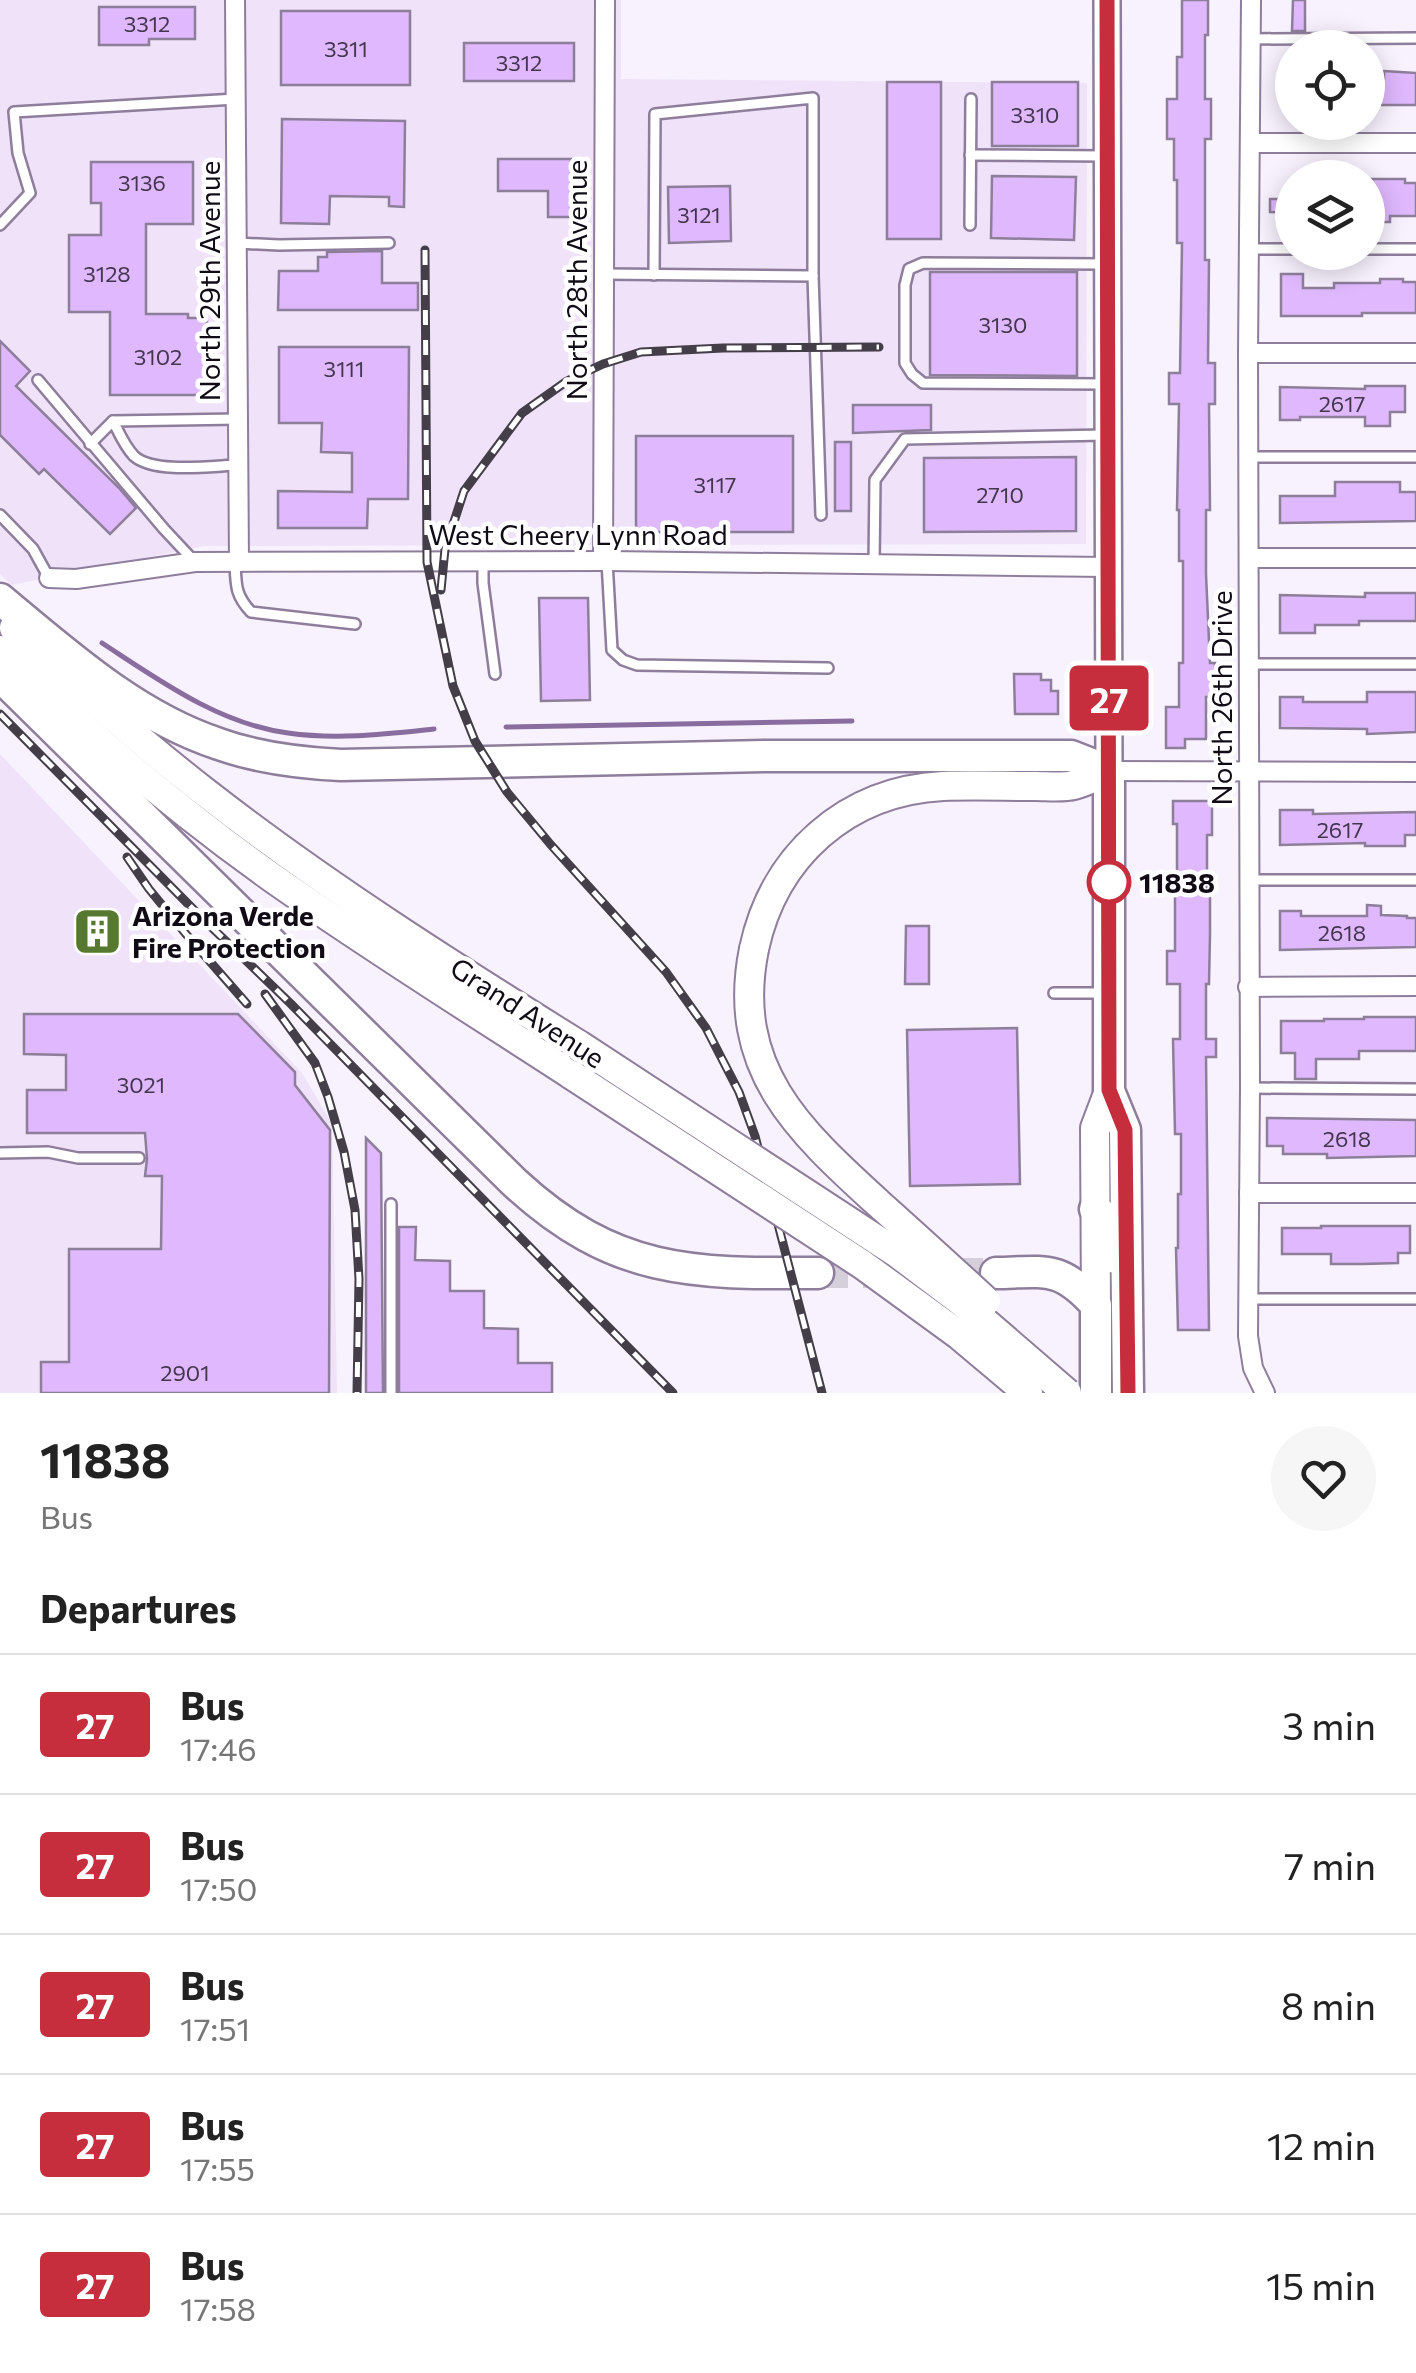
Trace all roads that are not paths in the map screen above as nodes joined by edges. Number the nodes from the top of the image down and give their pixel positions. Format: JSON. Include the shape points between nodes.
{"nodes":[{"id":1,"x":235,"y":0,"type":"edge"},
{"id":2,"x":605,"y":0,"type":"edge"},
{"id":3,"x":1107,"y":0,"type":"edge"},
{"id":4,"x":1251,"y":0,"type":"edge"},
{"id":5,"x":1416,"y":38,"type":"edge"},
{"id":6,"x":1250,"y":39,"type":"junction"},
{"id":7,"x":236,"y":98,"type":"junction"},
{"id":8,"x":971,"y":99,"type":"dead end"},
{"id":9,"x":0,"y":106,"type":"edge"},
{"id":10,"x":14,"y":112,"type":"junction"},
{"id":11,"x":1250,"y":143,"type":"junction"},
{"id":12,"x":1416,"y":143,"type":"edge"},
{"id":13,"x":970,"y":155,"type":"junction"},
{"id":14,"x":1107,"y":156,"type":"junction"},
{"id":15,"x":0,"y":225,"type":"edge"},
{"id":16,"x":970,"y":226,"type":"dead end"},
{"id":17,"x":236,"y":242,"type":"junction"},
{"id":18,"x":389,"y":243,"type":"dead end"},
{"id":19,"x":1249,"y":249,"type":"junction"},
{"id":20,"x":1275,"y":249,"type":"edge"},
{"id":21,"x":1385,"y":249,"type":"edge"},
{"id":22,"x":1416,"y":250,"type":"edge"},
{"id":23,"x":1107,"y":264,"type":"junction"},
{"id":24,"x":604,"y":274,"type":"junction"},
{"id":25,"x":654,"y":275,"type":"junction"},
{"id":26,"x":813,"y":276,"type":"junction"},
{"id":27,"x":1416,"y":353,"type":"edge"},
{"id":28,"x":1248,"y":354,"type":"junction"},
{"id":29,"x":38,"y":380,"type":"dead end"},
{"id":30,"x":1107,"y":384,"type":"junction"},
{"id":31,"x":238,"y":419,"type":"junction"},
{"id":32,"x":113,"y":421,"type":"junction"},
{"id":33,"x":1107,"y":435,"type":"junction"},
{"id":34,"x":90,"y":444,"type":"junction"},
{"id":35,"x":1248,"y":457,"type":"junction"},
{"id":36,"x":1416,"y":457,"type":"edge"},
{"id":37,"x":238,"y":466,"type":"junction"},
{"id":38,"x":0,"y":515,"type":"edge"},
{"id":39,"x":821,"y":515,"type":"dead end"},
{"id":40,"x":1249,"y":558,"type":"junction"},
{"id":41,"x":1416,"y":558,"type":"edge"},
{"id":42,"x":483,"y":561,"type":"junction"},
{"id":43,"x":605,"y":561,"type":"junction"},
{"id":44,"x":194,"y":562,"type":"junction"},
{"id":45,"x":237,"y":562,"type":"junction"},
{"id":46,"x":874,"y":564,"type":"junction"},
{"id":47,"x":1108,"y":566,"type":"junction"},
{"id":48,"x":49,"y":578,"type":"joint"},
{"id":49,"x":0,"y":599,"type":"edge"},
{"id":50,"x":0,"y":616,"type":"edge"},
{"id":51,"x":355,"y":624,"type":"dead end"},
{"id":52,"x":0,"y":650,"type":"edge"},
{"id":53,"x":1249,"y":664,"type":"junction"},
{"id":54,"x":1416,"y":664,"type":"edge"},
{"id":55,"x":828,"y":668,"type":"dead end"},
{"id":56,"x":495,"y":674,"type":"dead end"},
{"id":57,"x":0,"y":676,"type":"edge"},
{"id":58,"x":1110,"y":771,"type":"junction"},
{"id":59,"x":1249,"y":771,"type":"junction"},
{"id":60,"x":1416,"y":772,"type":"edge"},
{"id":61,"x":1249,"y":880,"type":"junction"},
{"id":62,"x":1416,"y":880,"type":"edge"},
{"id":63,"x":1248,"y":986,"type":"junction"},
{"id":64,"x":1416,"y":986,"type":"edge"},
{"id":65,"x":1054,"y":994,"type":"dead end"},
{"id":66,"x":1109,"y":994,"type":"junction"},
{"id":67,"x":1250,"y":1088,"type":"junction"},
{"id":68,"x":1416,"y":1089,"type":"edge"},
{"id":69,"x":1109,"y":1090,"type":"junction"},
{"id":70,"x":0,"y":1153,"type":"edge"},
{"id":71,"x":140,"y":1158,"type":"dead end"},
{"id":72,"x":1249,"y":1193,"type":"junction"},
{"id":73,"x":1416,"y":1193,"type":"edge"},
{"id":74,"x":391,"y":1204,"type":"dead end"},
{"id":75,"x":1094,"y":1210,"type":"junction"},
{"id":76,"x":818,"y":1273,"type":"tunnel mouth"},
{"id":77,"x":996,"y":1273,"type":"tunnel mouth"},
{"id":78,"x":1249,"y":1299,"type":"junction"},
{"id":79,"x":1416,"y":1299,"type":"edge"},
{"id":80,"x":1096,"y":1305,"type":"junction"},
{"id":81,"x":1128,"y":1324,"type":"junction"},
{"id":82,"x":391,"y":1393,"type":"edge"},
{"id":83,"x":1028,"y":1393,"type":"edge"},
{"id":84,"x":1067,"y":1393,"type":"edge"},
{"id":85,"x":1086,"y":1393,"type":"edge"},
{"id":86,"x":1096,"y":1393,"type":"edge"},
{"id":87,"x":1128,"y":1393,"type":"edge"},
{"id":88,"x":1264,"y":1393,"type":"edge"}],
"edges":[{"from":1,"to":7,"type":"street","name":"North 29th Avenue"},
{"from":2,"to":24,"type":"street","name":"North 28th Avenue"},
{"from":3,"to":14,"type":"main road"},
{"from":4,"to":6,"type":"street","name":"North 26th Drive"},
{"from":5,"to":6,"type":"lane"},
{"from":6,"to":11,"type":"street","name":"North 26th Drive"},
{"from":7,"to":10,"type":"lane"},
{"from":7,"to":17,"type":"street","name":"North 29th Avenue"},
{"from":8,"to":13,"type":"lane"},
{"from":9,"to":10,"type":"lane"},
{"from":10,"to":15,"type":"lane","via":[[30,193]]},
{"from":11,"to":12,"type":"street"},
{"from":11,"to":19,"type":"street","name":"North 26th Drive"},
{"from":13,"to":14,"type":"lane"},
{"from":13,"to":16,"type":"lane"},
{"from":14,"to":23,"type":"main road"},
{"from":17,"to":18,"type":"lane"},
{"from":17,"to":31,"type":"street","name":"North 29th Avenue"},
{"from":19,"to":20,"type":"lane"},
{"from":19,"to":28,"type":"street","name":"North 26th Drive"},
{"from":21,"to":22,"type":"lane"},
{"from":23,"to":30,"type":"main road"},
{"from":23,"to":30,"type":"lane","via":[[923,263],[909,269],[905,285],[905,364],[923,383]]},
{"from":24,"to":25,"type":"lane"},
{"from":24,"to":43,"type":"street","name":"North 28th Avenue"},
{"from":25,"to":26,"type":"lane"},
{"from":25,"to":26,"type":"lane","via":[[655,114],[813,98]]},
{"from":26,"to":39,"type":"lane"},
{"from":27,"to":28,"type":"street"},
{"from":28,"to":35,"type":"street","name":"North 26th Drive"},
{"from":29,"to":34,"type":"lane"},
{"from":30,"to":33,"type":"main road"},
{"from":31,"to":32,"type":"lane"},
{"from":31,"to":37,"type":"street","name":"North 29th Avenue"},
{"from":32,"to":34,"type":"lane"},
{"from":32,"to":37,"type":"lane","via":[[136,457],[152,466]]},
{"from":33,"to":46,"type":"lane","via":[[905,439],[875,480]]},
{"from":33,"to":47,"type":"main road"},
{"from":34,"to":44,"type":"lane"},
{"from":35,"to":36,"type":"lane"},
{"from":35,"to":40,"type":"street","name":"North 26th Drive"},
{"from":37,"to":45,"type":"street","name":"North 29th Avenue"},
{"from":38,"to":48,"type":"lane","via":[[33,549]]},
{"from":40,"to":41,"type":"street"},
{"from":40,"to":53,"type":"street","name":"North 26th Drive"},
{"from":42,"to":43,"type":"street","name":"West Cheery Lynn Road"},
{"from":42,"to":45,"type":"street","name":"West Cheery Lynn Road"},
{"from":42,"to":56,"type":"lane"},
{"from":43,"to":46,"type":"street","name":"West Cheery Lynn Road"},
{"from":43,"to":55,"type":"lane","via":[[612,650],[623,660]]},
{"from":44,"to":45,"type":"street","name":"West Cheery Lynn Road"},
{"from":44,"to":48,"type":"street","name":"West Cheery Lynn Road"},
{"from":45,"to":51,"type":"lane","via":[[240,600],[251,612]]},
{"from":46,"to":47,"type":"street","name":"West Cheery Lynn Road"},
{"from":47,"to":58,"type":"main road"},
{"from":49,"to":58,"type":"highway","via":[[108,684],[172,724],[219,745],[296,762],[1072,756]]},
{"from":50,"to":84,"type":"main road","name":"Grand Avenue","bridge":true,"via":[[243,821],[897,1253]]},
{"from":52,"to":83,"type":"main road","name":"Grand Avenue","bridge":true,"via":[[109,750],[270,876],[864,1265]]},
{"from":53,"to":54,"type":"lane"},
{"from":53,"to":59,"type":"street","name":"North 26th Drive"},
{"from":57,"to":76,"type":"highway","via":[[549,1213],[612,1250],[656,1263]]},
{"from":58,"to":59,"type":"street"},
{"from":58,"to":66,"type":"highway"},
{"from":58,"to":85,"type":"main road","bridge":true,"via":[[1070,786],[915,788],[860,807],[816,837],[786,871],[765,911],[750,965],[755,1040],[773,1089],[794,1121]]},
{"from":59,"to":60,"type":"street"},
{"from":59,"to":61,"type":"street","name":"North 26th Drive"},
{"from":61,"to":62,"type":"lane"},
{"from":61,"to":63,"type":"street","name":"North 26th Drive"},
{"from":63,"to":64,"type":"street"},
{"from":63,"to":67,"type":"street","name":"North 26th Drive"},
{"from":65,"to":66,"type":"lane"},
{"from":66,"to":69,"type":"highway"},
{"from":67,"to":68,"type":"lane"},
{"from":67,"to":72,"type":"street","name":"North 26th Drive"},
{"from":69,"to":75,"type":"main road","via":[[1095,1128]]},
{"from":69,"to":81,"type":"highway","via":[[1125,1130]]},
{"from":70,"to":71,"type":"lane"},
{"from":72,"to":73,"type":"street"},
{"from":72,"to":78,"type":"street","name":"North 26th Drive"},
{"from":74,"to":82,"type":"lane"},
{"from":75,"to":80,"type":"main road"},
{"from":75,"to":81,"type":"highway","via":[[1111,1231],[1119,1305]]},
{"from":77,"to":80,"type":"highway","via":[[1059,1275]]},
{"from":78,"to":79,"type":"lane"},
{"from":78,"to":88,"type":"street","name":"North 26th Drive","via":[[1252,1368]]},
{"from":80,"to":86,"type":"highway"},
{"from":81,"to":87,"type":"highway"}]}
